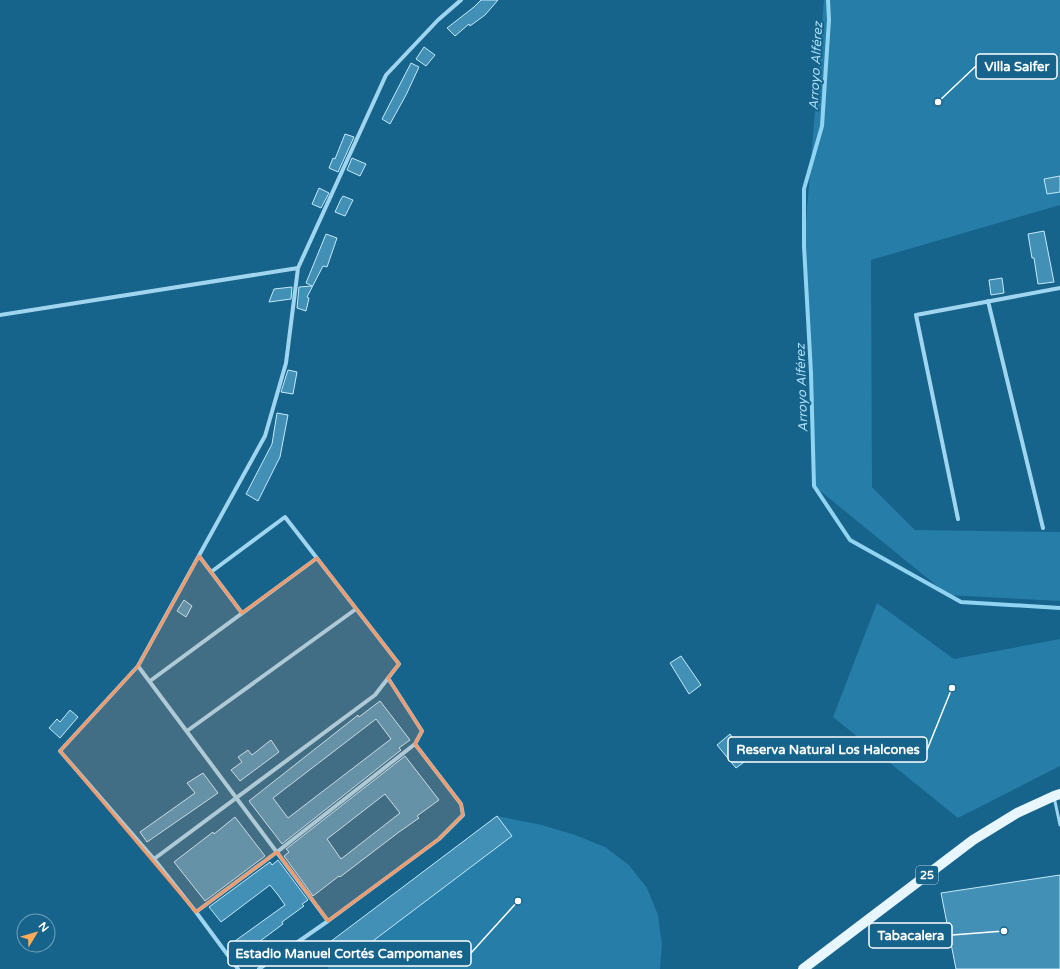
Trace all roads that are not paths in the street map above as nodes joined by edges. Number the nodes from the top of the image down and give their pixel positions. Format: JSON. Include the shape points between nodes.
{"nodes":[{"id":1,"x":461,"y":0,"type":"edge"},
{"id":2,"x":298,"y":268,"type":"junction"},
{"id":3,"x":1060,"y":288,"type":"edge"},
{"id":4,"x":988,"y":301,"type":"junction"},
{"id":5,"x":0,"y":314,"type":"edge"},
{"id":6,"x":958,"y":519,"type":"dead end"},
{"id":7,"x":1043,"y":528,"type":"dead end"},
{"id":8,"x":199,"y":556,"type":"junction"},
{"id":9,"x":317,"y":558,"type":"junction"},
{"id":10,"x":211,"y":572,"type":"junction"},
{"id":11,"x":356,"y":609,"type":"junction"},
{"id":12,"x":242,"y":613,"type":"junction"},
{"id":13,"x":138,"y":666,"type":"junction"},
{"id":14,"x":388,"y":678,"type":"junction"},
{"id":15,"x":150,"y":681,"type":"junction"},
{"id":16,"x":187,"y":731,"type":"junction"},
{"id":17,"x":415,"y":744,"type":"junction"},
{"id":18,"x":1057,"y":795,"type":"edge"},
{"id":19,"x":236,"y":798,"type":"junction"},
{"id":20,"x":1060,"y":825,"type":"edge"},
{"id":21,"x":277,"y":852,"type":"junction"},
{"id":22,"x":154,"y":859,"type":"junction"},
{"id":23,"x":196,"y":912,"type":"junction"},
{"id":24,"x":328,"y":921,"type":"junction"},
{"id":25,"x":238,"y":969,"type":"edge"},
{"id":26,"x":259,"y":969,"type":"edge"},
{"id":27,"x":803,"y":969,"type":"edge"}],
"edges":[{"from":1,"to":2,"type":"street","via":[[438,20],[386,75]]},
{"from":2,"to":5,"type":"street"},
{"from":2,"to":8,"type":"street","via":[[286,363],[265,436]]},
{"from":3,"to":4,"type":"street"},
{"from":4,"to":6,"type":"street","via":[[916,315]]},
{"from":4,"to":7,"type":"street"},
{"from":8,"to":10,"type":"street"},
{"from":8,"to":13,"type":"street"},
{"from":9,"to":10,"type":"street","via":[[285,517]]},
{"from":9,"to":11,"type":"street"},
{"from":9,"to":12,"type":"street"},
{"from":10,"to":12,"type":"street"},
{"from":11,"to":14,"type":"street","via":[[399,664]]},
{"from":11,"to":16,"type":"street"},
{"from":12,"to":15,"type":"street"},
{"from":13,"to":15,"type":"street"},
{"from":13,"to":22,"type":"street","via":[[60,751]]},
{"from":14,"to":17,"type":"street","via":[[422,731]]},
{"from":14,"to":19,"type":"street","via":[[375,696]]},
{"from":15,"to":16,"type":"street"},
{"from":16,"to":19,"type":"street"},
{"from":17,"to":21,"type":"street"},
{"from":17,"to":24,"type":"street","via":[[460,804],[463,815],[439,839]]},
{"from":18,"to":20,"type":"lane"},
{"from":18,"to":27,"type":"main road","number":"25","via":[[1017,813],[973,840]]},
{"from":19,"to":21,"type":"street"},
{"from":19,"to":22,"type":"street"},
{"from":21,"to":23,"type":"street"},
{"from":21,"to":24,"type":"street"},
{"from":22,"to":23,"type":"street"},
{"from":23,"to":25,"type":"street"},
{"from":24,"to":26,"type":"street"}]}
